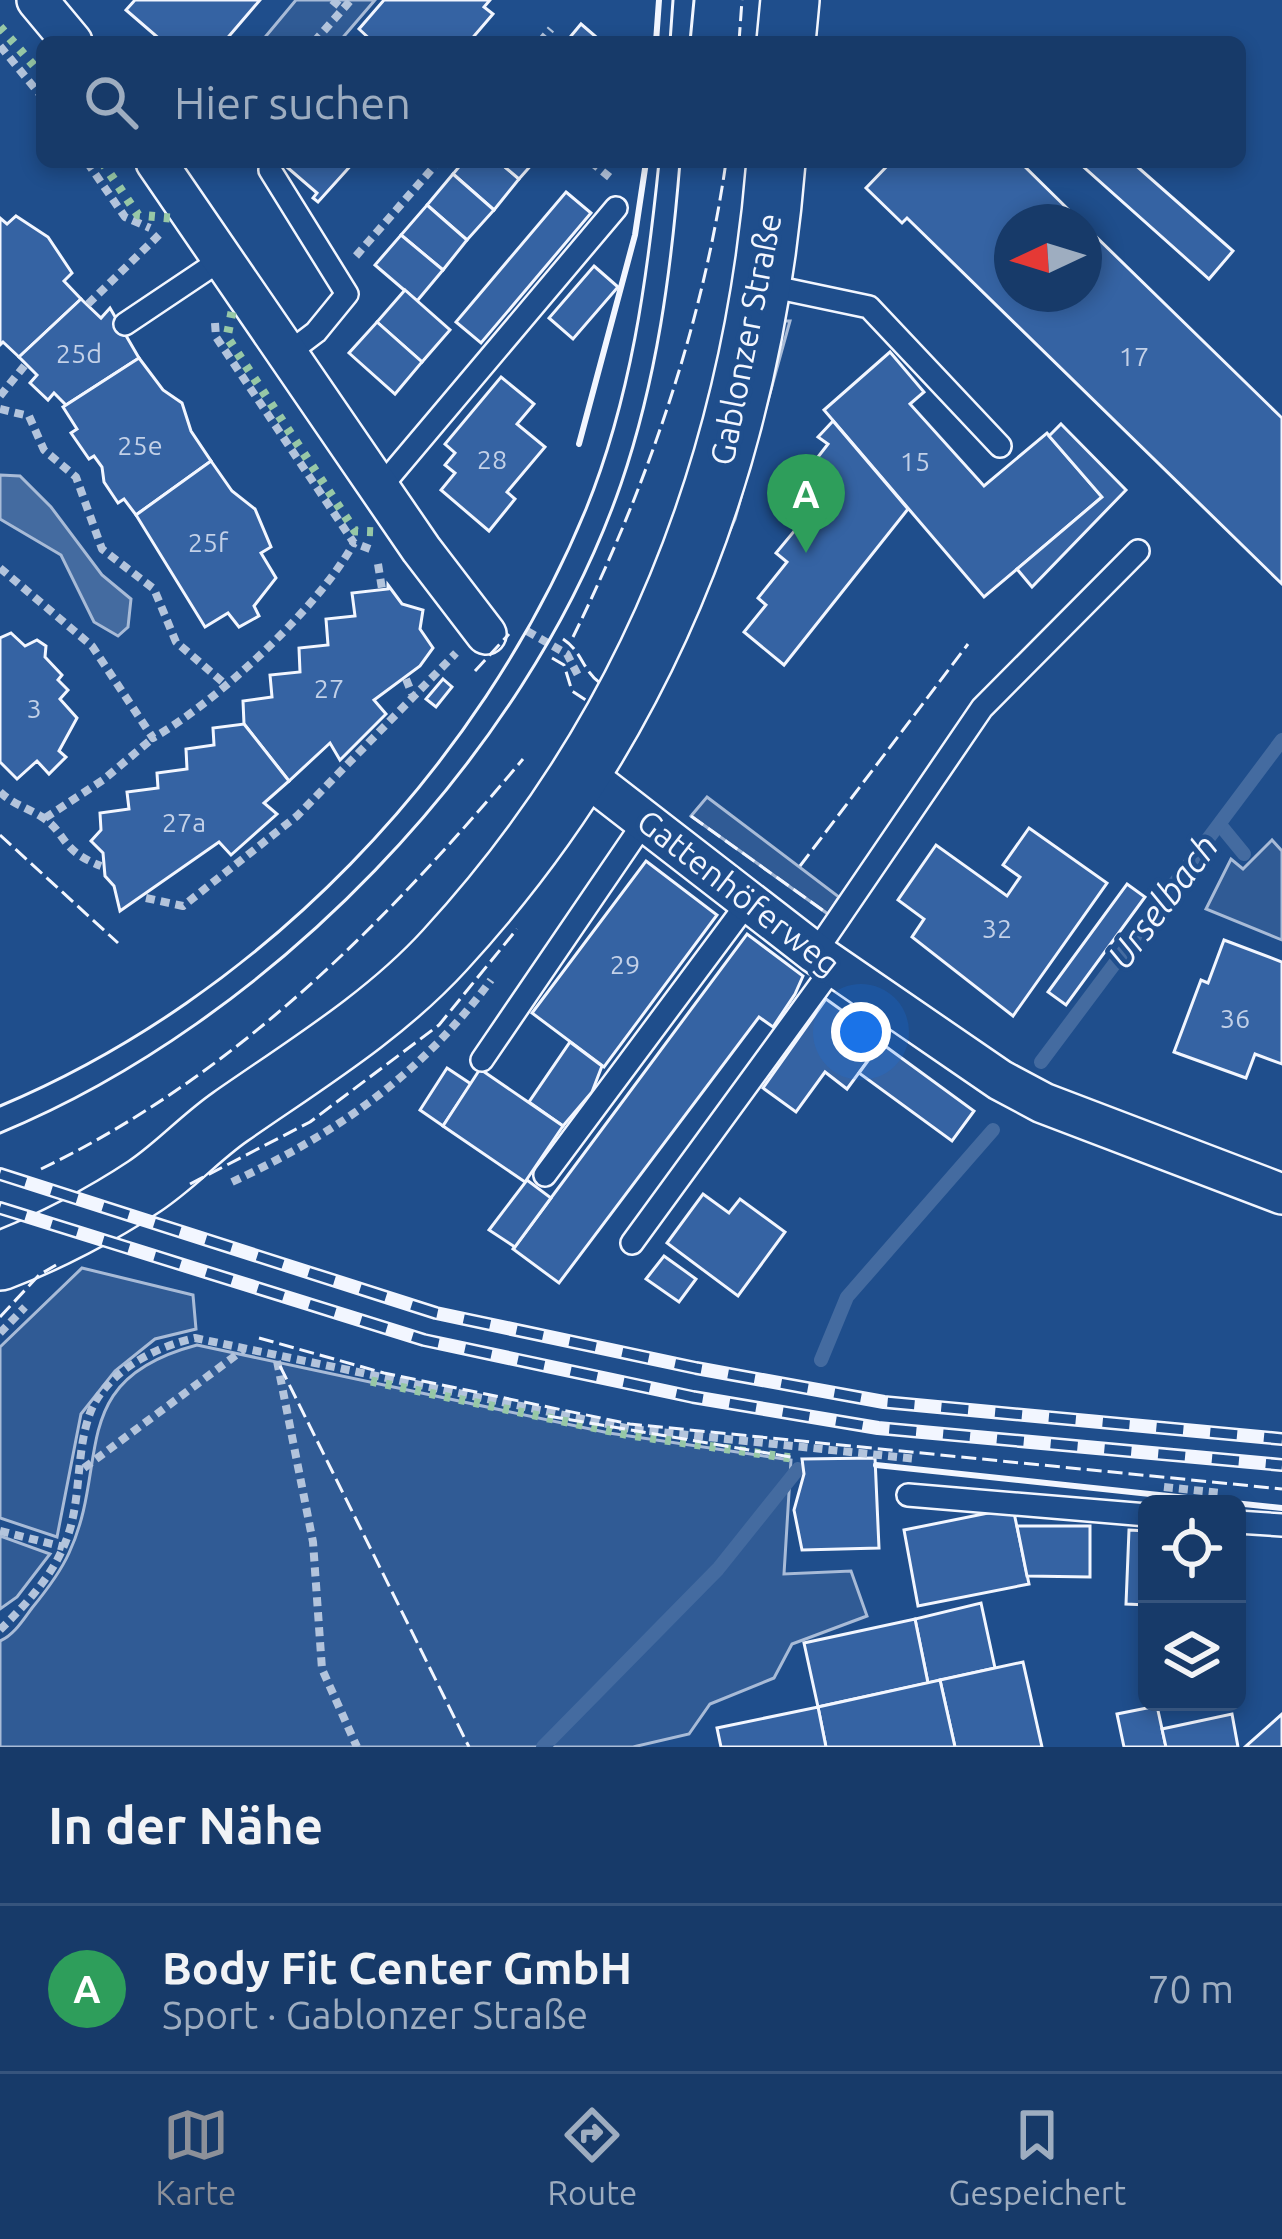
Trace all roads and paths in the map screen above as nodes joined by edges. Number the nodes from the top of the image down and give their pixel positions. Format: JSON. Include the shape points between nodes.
{"nodes":[{"id":1,"x":332,"y":0,"type":"edge"},
{"id":2,"x":350,"y":0,"type":"edge"},
{"id":3,"x":790,"y":0,"type":"edge"},
{"id":4,"x":343,"y":9,"type":"junction"},
{"id":5,"x":551,"y":29,"type":"dead end"},
{"id":6,"x":319,"y":36,"type":"edge"},
{"id":7,"x":545,"y":36,"type":"edge"},
{"id":8,"x":787,"y":36,"type":"edge"},
{"id":9,"x":0,"y":46,"type":"edge"},
{"id":10,"x":36,"y":90,"type":"edge"},
{"id":11,"x":91,"y":168,"type":"edge"},
{"id":12,"x":158,"y":168,"type":"edge"},
{"id":13,"x":433,"y":168,"type":"edge"},
{"id":14,"x":775,"y":168,"type":"edge"},
{"id":15,"x":270,"y":170,"type":"dead end"},
{"id":16,"x":616,"y":208,"type":"dead end"},
{"id":17,"x":176,"y":224,"type":"junction"},
{"id":18,"x":210,"y":267,"type":"junction"},
{"id":19,"x":339,"y":276,"type":"junction"},
{"id":20,"x":760,"y":284,"type":"junction"},
{"id":21,"x":88,"y":304,"type":"dead end"},
{"id":22,"x":124,"y":324,"type":"dead end"},
{"id":23,"x":287,"y":354,"type":"junction"},
{"id":24,"x":25,"y":365,"type":"dead end"},
{"id":25,"x":0,"y":396,"type":"edge"},
{"id":26,"x":0,"y":409,"type":"edge"},
{"id":27,"x":1000,"y":446,"type":"dead end"},
{"id":28,"x":379,"y":489,"type":"junction"},
{"id":29,"x":376,"y":550,"type":"dead end"},
{"id":30,"x":1138,"y":551,"type":"dead end"},
{"id":31,"x":0,"y":568,"type":"edge"},
{"id":32,"x":382,"y":589,"type":"dead end"},
{"id":33,"x":486,"y":634,"type":"junction"},
{"id":34,"x":406,"y":679,"type":"dead end"},
{"id":35,"x":226,"y":684,"type":"junction"},
{"id":36,"x":412,"y":694,"type":"junction"},
{"id":37,"x":619,"y":707,"type":"junction"},
{"id":38,"x":153,"y":738,"type":"junction"},
{"id":39,"x":584,"y":774,"type":"junction"},
{"id":40,"x":0,"y":791,"type":"edge"},
{"id":41,"x":45,"y":818,"type":"junction"},
{"id":42,"x":647,"y":818,"type":"junction"},
{"id":43,"x":101,"y":866,"type":"dead end"},
{"id":44,"x":146,"y":898,"type":"dead end"},
{"id":45,"x":749,"y":901,"type":"junction"},
{"id":46,"x":824,"y":959,"type":"junction"},
{"id":47,"x":482,"y":1060,"type":"dead end"},
{"id":48,"x":218,"y":1126,"type":"junction"},
{"id":49,"x":545,"y":1175,"type":"dead end"},
{"id":50,"x":1282,"y":1194,"type":"edge"},
{"id":51,"x":0,"y":1223,"type":"edge"},
{"id":52,"x":632,"y":1244,"type":"dead end"},
{"id":53,"x":0,"y":1261,"type":"edge"},
{"id":54,"x":243,"y":1350,"type":"junction"},
{"id":55,"x":277,"y":1361,"type":"dead end"},
{"id":56,"x":632,"y":1429,"type":"dead end"},
{"id":57,"x":82,"y":1469,"type":"junction"},
{"id":58,"x":908,"y":1495,"type":"dead end"},
{"id":59,"x":1138,"y":1514,"type":"edge"},
{"id":60,"x":1246,"y":1523,"type":"edge"},
{"id":61,"x":1282,"y":1525,"type":"edge"},
{"id":62,"x":0,"y":1531,"type":"edge"},
{"id":63,"x":64,"y":1547,"type":"junction"},
{"id":64,"x":0,"y":1630,"type":"edge"},
{"id":65,"x":357,"y":1747,"type":"edge"}],
"edges":[{"from":1,"to":4,"type":"path"},
{"from":2,"to":4,"type":"path"},
{"from":3,"to":8,"type":"main road"},
{"from":4,"to":6,"type":"path"},
{"from":5,"to":7,"type":"path"},
{"from":9,"to":10,"type":"path"},
{"from":11,"to":17,"type":"path","via":[[125,218]]},
{"from":12,"to":17,"type":"street"},
{"from":13,"to":19,"type":"path"},
{"from":14,"to":20,"type":"main road","name":"Gablonzer Straße"},
{"from":15,"to":19,"type":"lane"},
{"from":16,"to":28,"type":"lane"},
{"from":17,"to":18,"type":"street"},
{"from":17,"to":18,"type":"path","via":[[176,239]]},
{"from":17,"to":21,"type":"path"},
{"from":18,"to":22,"type":"lane"},
{"from":18,"to":23,"type":"street"},
{"from":18,"to":35,"type":"path","via":[[216,337],[354,543],[334,579]]},
{"from":19,"to":23,"type":"lane","via":[[347,294]]},
{"from":20,"to":27,"type":"lane","via":[[869,307]]},
{"from":20,"to":37,"type":"main road","name":"Gablonzer Straße","via":[[726,459],[701,535]]},
{"from":23,"to":28,"type":"street"},
{"from":24,"to":25,"type":"path"},
{"from":26,"to":35,"type":"path","via":[[29,416],[44,450],[76,477],[102,548],[154,589],[165,627]]},
{"from":28,"to":33,"type":"street"},
{"from":29,"to":32,"type":"path"},
{"from":30,"to":46,"type":"lane","via":[[982,708]]},
{"from":31,"to":38,"type":"path","via":[[92,646]]},
{"from":33,"to":36,"type":"path"},
{"from":33,"to":37,"type":"path","via":[[505,617],[567,654],[586,690]]},
{"from":34,"to":36,"type":"path"},
{"from":35,"to":38,"type":"path"},
{"from":36,"to":44,"type":"path","via":[[314,800],[221,881],[184,906]]},
{"from":37,"to":39,"type":"main road","name":"Gablonzer Straße"},
{"from":38,"to":41,"type":"path"},
{"from":39,"to":42,"type":"street","name":"Gattenhöferweg"},
{"from":39,"to":48,"type":"main road","name":"Gablonzer Straße","via":[[443,953]]},
{"from":40,"to":41,"type":"path","via":[[15,807]]},
{"from":41,"to":43,"type":"path","via":[[64,847]]},
{"from":42,"to":45,"type":"street","name":"Gattenhöferweg"},
{"from":42,"to":47,"type":"lane"},
{"from":45,"to":46,"type":"street","name":"Gattenhöferweg"},
{"from":45,"to":49,"type":"lane"},
{"from":46,"to":50,"type":"street","name":"Gattenhöferweg","via":[[1043,1103]]},
{"from":46,"to":52,"type":"lane"},
{"from":48,"to":51,"type":"main road"},
{"from":48,"to":53,"type":"main road","via":[[145,1186]]},
{"from":54,"to":56,"type":"path"},
{"from":54,"to":57,"type":"path"},
{"from":54,"to":57,"type":"path","via":[[196,1338],[158,1346],[118,1376],[88,1416]]},
{"from":55,"to":65,"type":"path","via":[[313,1543],[322,1670]]},
{"from":57,"to":63,"type":"path"},
{"from":58,"to":59,"type":"lane"},
{"from":60,"to":61,"type":"lane"},
{"from":62,"to":63,"type":"path"},
{"from":63,"to":64,"type":"path"}]}
